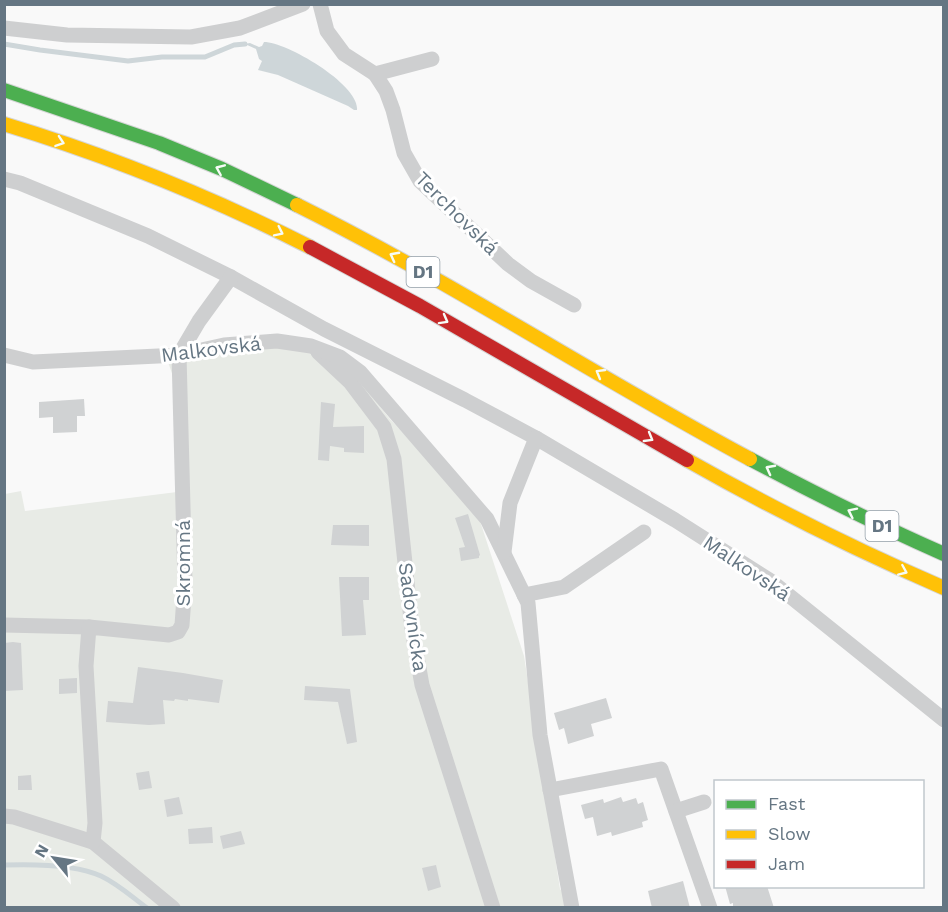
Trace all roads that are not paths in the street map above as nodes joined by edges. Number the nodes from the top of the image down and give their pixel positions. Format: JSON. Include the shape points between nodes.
{"nodes":[{"id":1,"x":303,"y":4,"type":"edge"},
{"id":2,"x":320,"y":4,"type":"edge"},
{"id":3,"x":4,"y":28,"type":"edge"},
{"id":4,"x":432,"y":59,"type":"dead end"},
{"id":5,"x":375,"y":74,"type":"junction"},
{"id":6,"x":4,"y":90,"type":"edge"},
{"id":7,"x":4,"y":124,"type":"edge"},
{"id":8,"x":4,"y":179,"type":"edge"},
{"id":9,"x":231,"y":277,"type":"junction"},
{"id":10,"x":574,"y":305,"type":"dead end"},
{"id":11,"x":311,"y":346,"type":"junction"},
{"id":12,"x":4,"y":355,"type":"edge"},
{"id":13,"x":179,"y":355,"type":"junction"},
{"id":14,"x":536,"y":438,"type":"junction"},
{"id":15,"x":644,"y":532,"type":"dead end"},
{"id":16,"x":504,"y":552,"type":"junction"},
{"id":17,"x":944,"y":554,"type":"edge"},
{"id":18,"x":944,"y":588,"type":"edge"},
{"id":19,"x":524,"y":595,"type":"junction"},
{"id":20,"x":4,"y":625,"type":"edge"},
{"id":21,"x":89,"y":627,"type":"junction"},
{"id":22,"x":944,"y":720,"type":"edge"},
{"id":23,"x":550,"y":790,"type":"junction"},
{"id":24,"x":704,"y":802,"type":"dead end"},
{"id":25,"x":676,"y":812,"type":"junction"},
{"id":26,"x":4,"y":816,"type":"edge"},
{"id":27,"x":93,"y":842,"type":"junction"},
{"id":28,"x":173,"y":908,"type":"edge"},
{"id":29,"x":493,"y":908,"type":"edge"},
{"id":30,"x":572,"y":908,"type":"edge"},
{"id":31,"x":710,"y":908,"type":"edge"}],
"edges":[{"from":1,"to":3,"type":"street","via":[[240,28],[191,37],[67,35]]},
{"from":2,"to":5,"type":"street","name":"Terchovská","via":[[327,31],[344,54]]},
{"from":4,"to":5,"type":"street"},
{"from":5,"to":10,"type":"street","name":"Terchovská","via":[[393,110],[404,153],[420,181],[508,264]]},
{"from":17,"to":6,"type":"highway","number":"D1","one_way":true,"via":[[821,497],[406,262],[312,213],[160,144]]},
{"from":7,"to":18,"type":"highway","number":"D1","one_way":true,"via":[[106,157],[249,217],[405,298],[710,473],[831,537]]},
{"from":8,"to":9,"type":"street","name":"Malkovská","via":[[148,236]]},
{"from":9,"to":13,"type":"street"},
{"from":9,"to":14,"type":"street","name":"Malkovská"},
{"from":11,"to":13,"type":"street","name":"Malkovská","via":[[277,341],[245,343]]},
{"from":11,"to":16,"type":"street","name":"Malkovská","via":[[340,357],[360,372],[487,519]]},
{"from":11,"to":29,"type":"street","name":"Sadovnícka","via":[[350,381],[384,428],[394,459],[412,629],[422,685]]},
{"from":12,"to":13,"type":"street","name":"Malkovská","via":[[33,362]]},
{"from":13,"to":21,"type":"street","name":"Skromná","via":[[185,583],[182,625],[178,632],[169,635]]},
{"from":14,"to":16,"type":"street","via":[[510,503]]},
{"from":14,"to":22,"type":"street","name":"Malkovská","via":[[771,581]]},
{"from":15,"to":19,"type":"street","via":[[564,587]]},
{"from":16,"to":19,"type":"street","name":"Malkovská"},
{"from":19,"to":23,"type":"street","name":"Malkovská"},
{"from":20,"to":21,"type":"street"},
{"from":21,"to":27,"type":"street","via":[[86,666]]},
{"from":23,"to":25,"type":"street","via":[[660,769]]},
{"from":23,"to":30,"type":"street","name":"Malkovská"},
{"from":24,"to":25,"type":"street"},
{"from":25,"to":31,"type":"street"},
{"from":26,"to":27,"type":"street"},
{"from":27,"to":28,"type":"street"}]}
